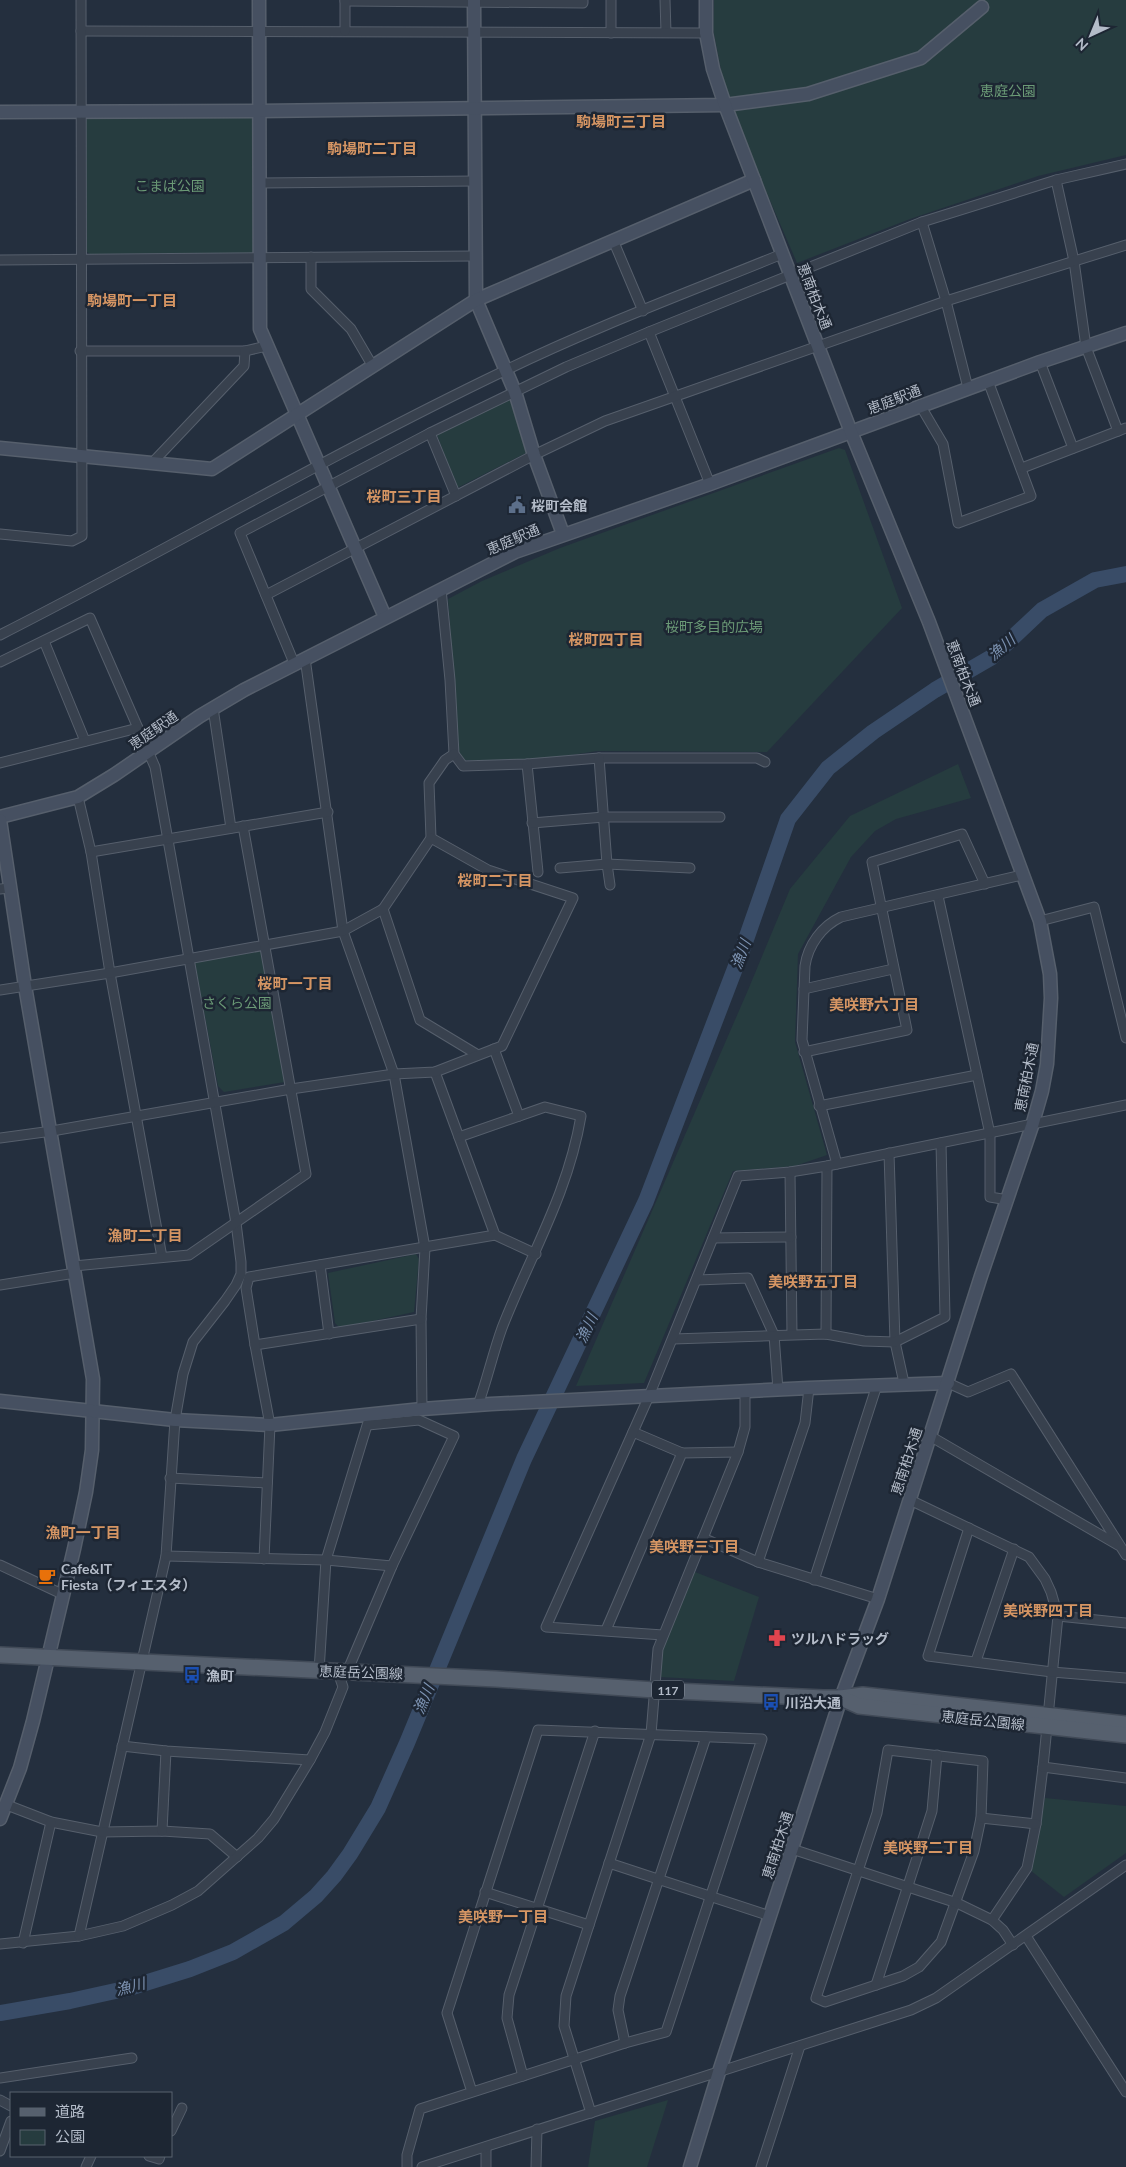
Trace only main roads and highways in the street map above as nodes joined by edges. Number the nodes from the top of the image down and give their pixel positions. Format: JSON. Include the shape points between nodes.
{"nodes":[{"id":1,"x":0,"y":1655,"type":"edge"},
{"id":2,"x":1047,"y":1722,"type":"junction"},
{"id":3,"x":1126,"y":1724,"type":"edge"},
{"id":4,"x":1126,"y":1734,"type":"edge"}],
"edges":[{"from":1,"to":2,"type":"main road","name":"恵庭岳公園線","number":"117","via":[[841,1698],[859,1706]]},
{"from":2,"to":3,"type":"main road","name":"恵庭岳公園線","number":"117"},
{"from":2,"to":4,"type":"main road","name":"恵庭岳公園線","number":"117"}]}
